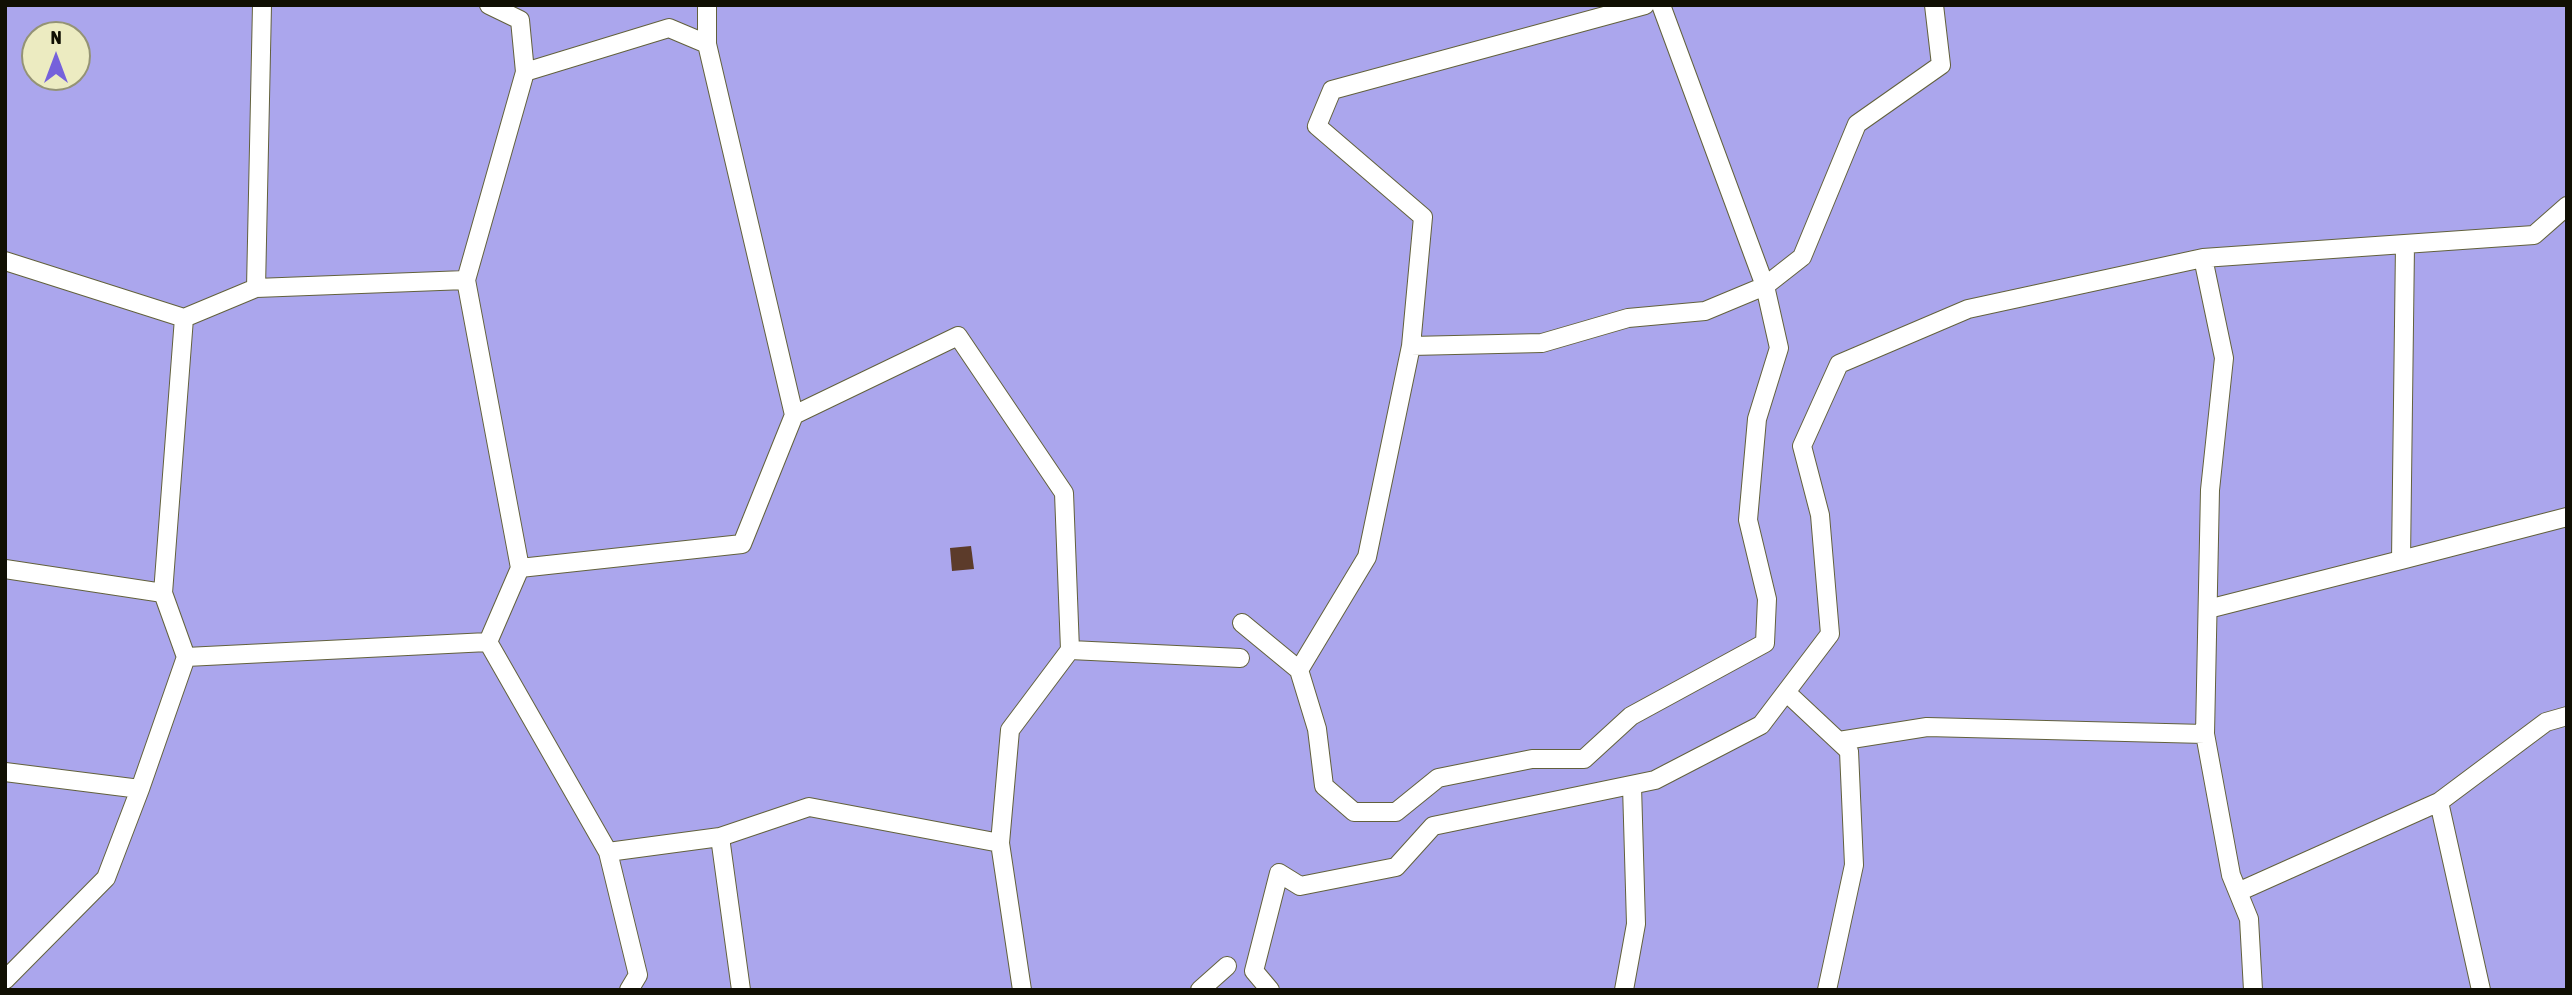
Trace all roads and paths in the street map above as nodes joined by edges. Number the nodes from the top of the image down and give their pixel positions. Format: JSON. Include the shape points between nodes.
{"nodes":[{"id":1,"x":262,"y":5,"type":"edge"},
{"id":2,"x":488,"y":5,"type":"edge"},
{"id":3,"x":707,"y":5,"type":"edge"},
{"id":4,"x":1645,"y":5,"type":"edge"},
{"id":5,"x":1661,"y":5,"type":"edge"},
{"id":6,"x":1934,"y":5,"type":"edge"},
{"id":7,"x":707,"y":44,"type":"junction"},
{"id":8,"x":526,"y":72,"type":"junction"},
{"id":9,"x":2567,"y":206,"type":"edge"},
{"id":10,"x":2405,"y":245,"type":"junction"},
{"id":11,"x":2203,"y":258,"type":"junction"},
{"id":12,"x":5,"y":261,"type":"edge"},
{"id":13,"x":466,"y":279,"type":"junction"},
{"id":14,"x":1765,"y":286,"type":"junction"},
{"id":15,"x":256,"y":288,"type":"junction"},
{"id":16,"x":184,"y":318,"type":"junction"},
{"id":17,"x":1411,"y":345,"type":"junction"},
{"id":18,"x":794,"y":415,"type":"junction"},
{"id":19,"x":2567,"y":517,"type":"edge"},
{"id":20,"x":2401,"y":560,"type":"junction"},
{"id":21,"x":520,"y":568,"type":"junction"},
{"id":22,"x":5,"y":569,"type":"edge"},
{"id":23,"x":163,"y":593,"type":"junction"},
{"id":24,"x":2208,"y":609,"type":"junction"},
{"id":25,"x":1242,"y":623,"type":"dead end"},
{"id":26,"x":488,"y":642,"type":"junction"},
{"id":27,"x":1070,"y":650,"type":"junction"},
{"id":28,"x":186,"y":657,"type":"junction"},
{"id":29,"x":1240,"y":658,"type":"dead end"},
{"id":30,"x":1299,"y":670,"type":"junction"},
{"id":31,"x":1786,"y":692,"type":"junction"},
{"id":32,"x":2567,"y":716,"type":"edge"},
{"id":33,"x":2205,"y":734,"type":"junction"},
{"id":34,"x":1839,"y":741,"type":"junction"},
{"id":35,"x":5,"y":772,"type":"edge"},
{"id":36,"x":1632,"y":786,"type":"junction"},
{"id":37,"x":140,"y":789,"type":"junction"},
{"id":38,"x":2439,"y":802,"type":"junction"},
{"id":39,"x":720,"y":836,"type":"junction"},
{"id":40,"x":1000,"y":843,"type":"junction"},
{"id":41,"x":608,"y":852,"type":"junction"},
{"id":42,"x":2238,"y":892,"type":"junction"},
{"id":43,"x":1227,"y":966,"type":"dead end"},
{"id":44,"x":5,"y":980,"type":"edge"},
{"id":45,"x":628,"y":990,"type":"edge"},
{"id":46,"x":741,"y":990,"type":"edge"},
{"id":47,"x":1022,"y":990,"type":"edge"},
{"id":48,"x":1200,"y":990,"type":"edge"},
{"id":49,"x":1270,"y":990,"type":"edge"},
{"id":50,"x":1623,"y":990,"type":"edge"},
{"id":51,"x":1827,"y":990,"type":"edge"},
{"id":52,"x":2253,"y":990,"type":"edge"},
{"id":53,"x":2481,"y":990,"type":"edge"}],
"edges":[{"from":1,"to":15,"type":"lane"},
{"from":2,"to":8,"type":"lane","via":[[520,20]]},
{"from":3,"to":7,"type":"lane"},
{"from":4,"to":17,"type":"lane","via":[[1332,90],[1317,127],[1423,217]]},
{"from":5,"to":14,"type":"lane"},
{"from":6,"to":14,"type":"lane","via":[[1941,65],[1857,124],[1802,257]]},
{"from":7,"to":8,"type":"lane","via":[[669,28]]},
{"from":7,"to":18,"type":"lane"},
{"from":8,"to":13,"type":"lane"},
{"from":9,"to":10,"type":"lane","via":[[2534,235]]},
{"from":10,"to":11,"type":"lane"},
{"from":10,"to":20,"type":"lane"},
{"from":11,"to":24,"type":"lane","via":[[2224,358],[2210,490]]},
{"from":11,"to":31,"type":"lane","via":[[1968,309],[1839,364],[1802,446],[1821,515],[1830,634]]},
{"from":12,"to":16,"type":"lane"},
{"from":13,"to":15,"type":"lane"},
{"from":13,"to":21,"type":"lane"},
{"from":14,"to":17,"type":"lane","via":[[1705,311],[1628,318],[1542,343]]},
{"from":14,"to":30,"type":"lane","via":[[1779,348],[1758,419],[1748,520],[1768,599],[1765,643],[1631,716],[1584,759],[1532,759],[1438,778],[1396,812],[1354,812],[1324,786],[1317,729]]},
{"from":15,"to":16,"type":"lane"},
{"from":16,"to":23,"type":"lane"},
{"from":17,"to":30,"type":"lane","via":[[1367,557]]},
{"from":18,"to":21,"type":"lane","via":[[743,544]]},
{"from":18,"to":27,"type":"lane","via":[[958,336],[1063,493]]},
{"from":19,"to":20,"type":"lane"},
{"from":20,"to":24,"type":"lane"},
{"from":21,"to":26,"type":"lane"},
{"from":22,"to":23,"type":"lane"},
{"from":23,"to":28,"type":"lane"},
{"from":24,"to":33,"type":"lane"},
{"from":25,"to":30,"type":"lane"},
{"from":26,"to":28,"type":"lane"},
{"from":26,"to":41,"type":"lane"},
{"from":27,"to":29,"type":"lane"},
{"from":27,"to":40,"type":"lane","via":[[1010,730]]},
{"from":28,"to":37,"type":"lane"},
{"from":31,"to":34,"type":"lane"},
{"from":31,"to":36,"type":"lane","via":[[1761,725],[1655,780]]},
{"from":32,"to":38,"type":"lane","via":[[2546,722]]},
{"from":33,"to":34,"type":"lane","via":[[1927,727]]},
{"from":33,"to":42,"type":"lane"},
{"from":34,"to":51,"type":"lane","via":[[1849,751],[1854,865]]},
{"from":35,"to":37,"type":"lane"},
{"from":36,"to":49,"type":"lane","via":[[1433,826],[1396,867],[1300,886],[1279,873],[1254,971]]},
{"from":36,"to":50,"type":"lane","via":[[1636,924]]},
{"from":37,"to":44,"type":"lane","via":[[106,878]]},
{"from":38,"to":42,"type":"lane"},
{"from":38,"to":53,"type":"lane"},
{"from":39,"to":40,"type":"lane","via":[[808,807]]},
{"from":39,"to":41,"type":"lane"},
{"from":39,"to":46,"type":"lane"},
{"from":40,"to":47,"type":"lane"},
{"from":41,"to":45,"type":"lane","via":[[638,975]]},
{"from":42,"to":52,"type":"lane","via":[[2249,919]]},
{"from":43,"to":48,"type":"lane"}]}
